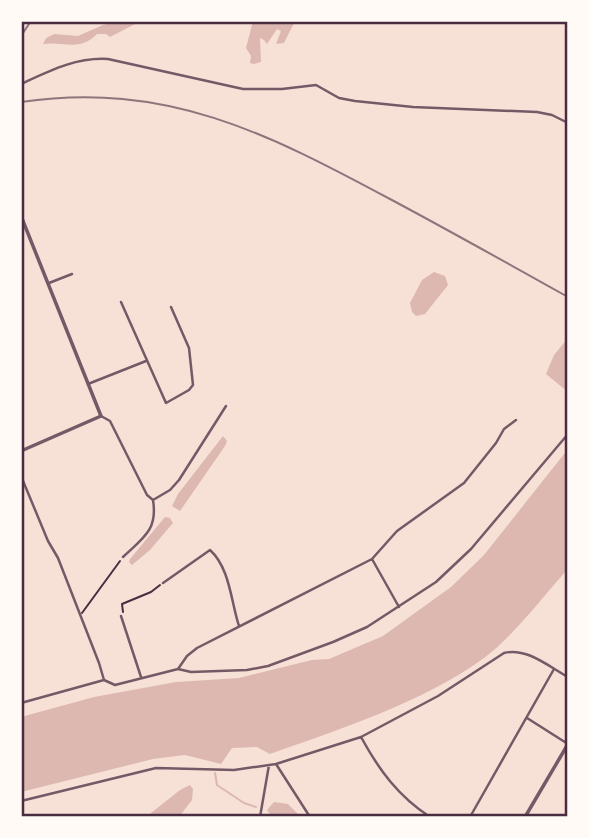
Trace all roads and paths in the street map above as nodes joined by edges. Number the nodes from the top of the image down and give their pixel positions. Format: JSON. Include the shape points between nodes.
{"nodes":[{"id":1,"x":21,"y":85,"type":"edge"},
{"id":2,"x":568,"y":123,"type":"edge"},
{"id":3,"x":21,"y":216,"type":"edge"},
{"id":4,"x":72,"y":274,"type":"dead end"},
{"id":5,"x":49,"y":283,"type":"junction"},
{"id":6,"x":121,"y":302,"type":"dead end"},
{"id":7,"x":171,"y":307,"type":"dead end"},
{"id":8,"x":146,"y":361,"type":"junction"},
{"id":9,"x":88,"y":384,"type":"junction"},
{"id":10,"x":226,"y":406,"type":"dead end"},
{"id":11,"x":101,"y":416,"type":"junction"},
{"id":12,"x":516,"y":420,"type":"dead end"},
{"id":13,"x":568,"y":434,"type":"edge"},
{"id":14,"x":21,"y":452,"type":"edge"},
{"id":15,"x":21,"y":476,"type":"edge"},
{"id":16,"x":153,"y":500,"type":"junction"},
{"id":17,"x":123,"y":557,"type":"joint"},
{"id":18,"x":372,"y":559,"type":"junction"},
{"id":19,"x":163,"y":583,"type":"joint"},
{"id":20,"x":399,"y":607,"type":"junction"},
{"id":21,"x":80,"y":616,"type":"junction"},
{"id":22,"x":121,"y":616,"type":"joint"},
{"id":23,"x":239,"y":626,"type":"junction"},
{"id":24,"x":178,"y":669,"type":"junction"},
{"id":25,"x":554,"y":669,"type":"junction"},
{"id":26,"x":141,"y":677,"type":"junction"},
{"id":27,"x":568,"y":677,"type":"edge"},
{"id":28,"x":104,"y":680,"type":"junction"},
{"id":29,"x":21,"y":703,"type":"edge"},
{"id":30,"x":527,"y":718,"type":"junction"},
{"id":31,"x":361,"y":737,"type":"junction"},
{"id":32,"x":568,"y":744,"type":"edge"},
{"id":33,"x":276,"y":764,"type":"junction"},
{"id":34,"x":270,"y":765,"type":"junction"},
{"id":35,"x":21,"y":801,"type":"edge"},
{"id":36,"x":260,"y":817,"type":"edge"},
{"id":37,"x":310,"y":817,"type":"edge"},
{"id":38,"x":430,"y":817,"type":"edge"},
{"id":39,"x":470,"y":817,"type":"edge"},
{"id":40,"x":525,"y":817,"type":"edge"}],
"edges":[{"from":1,"to":2,"type":"street","via":[[79,60],[108,59],[243,89],[316,85],[339,99],[537,112]]},
{"from":3,"to":5,"type":"street"},
{"from":4,"to":5,"type":"street"},
{"from":5,"to":9,"type":"street"},
{"from":6,"to":8,"type":"street"},
{"from":7,"to":8,"type":"street","via":[[189,348],[193,385],[166,403]]},
{"from":8,"to":9,"type":"street"},
{"from":9,"to":11,"type":"street"},
{"from":10,"to":16,"type":"street","via":[[178,480]]},
{"from":11,"to":14,"type":"street"},
{"from":11,"to":16,"type":"street","via":[[110,421]]},
{"from":12,"to":18,"type":"street","via":[[504,429],[464,483],[397,531]]},
{"from":13,"to":20,"type":"street","via":[[471,549],[436,582]]},
{"from":15,"to":21,"type":"street"},
{"from":16,"to":17,"type":"street","via":[[152,526]]},
{"from":17,"to":21,"type":"path"},
{"from":18,"to":20,"type":"street"},
{"from":18,"to":23,"type":"street"},
{"from":19,"to":22,"type":"path","via":[[122,604]]},
{"from":19,"to":23,"type":"street","via":[[209,550],[222,568]]},
{"from":20,"to":24,"type":"street","via":[[367,627],[268,666]]},
{"from":21,"to":28,"type":"street"},
{"from":22,"to":26,"type":"street"},
{"from":23,"to":24,"type":"street","via":[[197,648]]},
{"from":24,"to":26,"type":"street"},
{"from":25,"to":27,"type":"street"},
{"from":25,"to":30,"type":"street"},
{"from":25,"to":31,"type":"street","via":[[524,652],[503,653],[438,696]]},
{"from":26,"to":28,"type":"street","via":[[115,685]]},
{"from":28,"to":29,"type":"street"},
{"from":30,"to":32,"type":"street"},
{"from":30,"to":39,"type":"street"},
{"from":31,"to":33,"type":"street"},
{"from":31,"to":38,"type":"street","via":[[391,784]]},
{"from":32,"to":40,"type":"street"},
{"from":33,"to":34,"type":"street"},
{"from":33,"to":37,"type":"street"},
{"from":34,"to":35,"type":"street","via":[[234,770],[156,768]]},
{"from":34,"to":36,"type":"street"}]}
